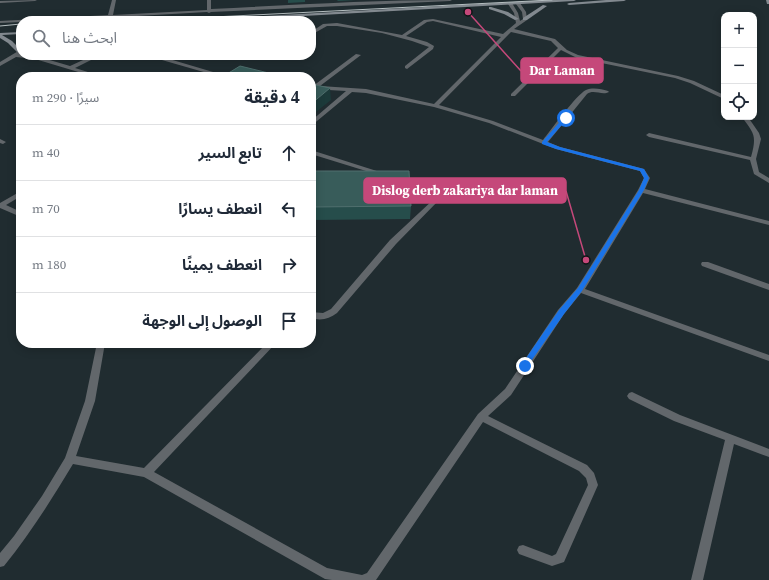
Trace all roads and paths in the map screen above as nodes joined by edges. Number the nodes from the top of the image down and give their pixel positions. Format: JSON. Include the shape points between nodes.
{"nodes":[{"id":1,"x":35,"y":0,"type":"edge"},
{"id":2,"x":114,"y":0,"type":"edge"},
{"id":3,"x":209,"y":0,"type":"edge"},
{"id":4,"x":450,"y":0,"type":"edge"},
{"id":5,"x":574,"y":0,"type":"edge"},
{"id":6,"x":624,"y":0,"type":"edge"},
{"id":7,"x":768,"y":0,"type":"edge"},
{"id":8,"x":398,"y":1,"type":"edge"},
{"id":9,"x":0,"y":2,"type":"edge"},
{"id":10,"x":769,"y":3,"type":"edge"},
{"id":11,"x":520,"y":5,"type":"junction"},
{"id":12,"x":511,"y":6,"type":"junction"},
{"id":13,"x":545,"y":6,"type":"junction"},
{"id":14,"x":491,"y":8,"type":"junction"},
{"id":15,"x":209,"y":12,"type":"junction"},
{"id":16,"x":110,"y":16,"type":"joint"},
{"id":17,"x":296,"y":16,"type":"edge"},
{"id":18,"x":316,"y":18,"type":"edge"},
{"id":19,"x":525,"y":19,"type":"junction"},
{"id":20,"x":16,"y":21,"type":"edge"},
{"id":21,"x":518,"y":21,"type":"junction"},
{"id":22,"x":0,"y":22,"type":"edge"},
{"id":23,"x":16,"y":30,"type":"edge"},
{"id":24,"x":510,"y":30,"type":"junction"},
{"id":25,"x":0,"y":31,"type":"edge"},
{"id":26,"x":316,"y":31,"type":"edge"},
{"id":27,"x":16,"y":33,"type":"edge"},
{"id":28,"x":0,"y":35,"type":"edge"},
{"id":29,"x":505,"y":36,"type":"junction"},
{"id":30,"x":402,"y":37,"type":"junction"},
{"id":31,"x":16,"y":48,"type":"edge"},
{"id":32,"x":561,"y":48,"type":"junction"},
{"id":33,"x":16,"y":53,"type":"edge"},
{"id":34,"x":358,"y":55,"type":"dead end"},
{"id":35,"x":43,"y":60,"type":"edge"},
{"id":36,"x":87,"y":60,"type":"edge"},
{"id":37,"x":165,"y":60,"type":"edge"},
{"id":38,"x":0,"y":64,"type":"edge"},
{"id":39,"x":407,"y":67,"type":"dead end"},
{"id":40,"x":70,"y":68,"type":"junction"},
{"id":41,"x":84,"y":72,"type":"edge"},
{"id":42,"x":213,"y":72,"type":"edge"},
{"id":43,"x":316,"y":85,"type":"edge"},
{"id":44,"x":316,"y":87,"type":"edge"},
{"id":45,"x":352,"y":90,"type":"junction"},
{"id":46,"x":606,"y":92,"type":"dead end"},
{"id":47,"x":513,"y":95,"type":"dead end"},
{"id":48,"x":721,"y":96,"type":"edge"},
{"id":49,"x":435,"y":106,"type":"junction"},
{"id":50,"x":316,"y":120,"type":"edge"},
{"id":51,"x":747,"y":120,"type":"edge"},
{"id":52,"x":649,"y":135,"type":"dead end"},
{"id":53,"x":544,"y":143,"type":"junction"},
{"id":54,"x":316,"y":154,"type":"edge"},
{"id":55,"x":753,"y":159,"type":"junction"},
{"id":56,"x":769,"y":181,"type":"edge"},
{"id":57,"x":641,"y":190,"type":"junction"},
{"id":58,"x":16,"y":196,"type":"edge"},
{"id":59,"x":1,"y":205,"type":"edge"},
{"id":60,"x":16,"y":212,"type":"edge"},
{"id":61,"x":769,"y":223,"type":"edge"},
{"id":62,"x":705,"y":264,"type":"dead end"},
{"id":63,"x":769,"y":287,"type":"edge"},
{"id":64,"x":580,"y":290,"type":"junction"},
{"id":65,"x":316,"y":316,"type":"edge"},
{"id":66,"x":100,"y":348,"type":"edge"},
{"id":67,"x":267,"y":348,"type":"edge"},
{"id":68,"x":769,"y":358,"type":"edge"},
{"id":69,"x":632,"y":396,"type":"dead end"},
{"id":70,"x":481,"y":417,"type":"junction"},
{"id":71,"x":730,"y":438,"type":"junction"},
{"id":72,"x":769,"y":453,"type":"edge"},
{"id":73,"x":70,"y":459,"type":"junction"},
{"id":74,"x":146,"y":473,"type":"junction"},
{"id":75,"x":522,"y":550,"type":"dead end"},
{"id":76,"x":0,"y":562,"type":"edge"},
{"id":77,"x":323,"y":576,"type":"edge"},
{"id":78,"x":361,"y":580,"type":"edge"},
{"id":79,"x":697,"y":580,"type":"edge"}],
"edges":[{"from":1,"to":9,"type":"street"},
{"from":2,"to":16,"type":"street"},
{"from":3,"to":15,"type":"street"},
{"from":4,"to":8,"type":"street"},
{"from":5,"to":11,"type":"main road"},
{"from":6,"to":13,"type":"main road"},
{"from":7,"to":10,"type":"main road"},
{"from":8,"to":15,"type":"street"},
{"from":11,"to":12,"type":"main road"},
{"from":11,"to":13,"type":"main road"},
{"from":11,"to":19,"type":"street"},
{"from":12,"to":14,"type":"main road"},
{"from":12,"to":17,"type":"main road"},
{"from":12,"to":21,"type":"street"},
{"from":13,"to":19,"type":"main road"},
{"from":14,"to":18,"type":"main road"},
{"from":14,"to":21,"type":"main road"},
{"from":15,"to":16,"type":"street"},
{"from":19,"to":21,"type":"street"},
{"from":20,"to":22,"type":"street"},
{"from":21,"to":24,"type":"street"},
{"from":23,"to":25,"type":"main road"},
{"from":24,"to":29,"type":"street"},
{"from":24,"to":32,"type":"street","via":[[553,40]]},
{"from":26,"to":30,"type":"street","via":[[333,24]]},
{"from":27,"to":28,"type":"main road"},
{"from":28,"to":31,"type":"main road"},
{"from":29,"to":30,"type":"street","via":[[433,20],[426,21]]},
{"from":29,"to":49,"type":"street"},
{"from":30,"to":39,"type":"street","via":[[426,42],[432,46]]},
{"from":32,"to":47,"type":"street"},
{"from":32,"to":48,"type":"street","via":[[577,56],[676,77]]},
{"from":33,"to":38,"type":"street"},
{"from":34,"to":43,"type":"street"},
{"from":35,"to":40,"type":"street"},
{"from":36,"to":40,"type":"street"},
{"from":37,"to":42,"type":"street"},
{"from":40,"to":41,"type":"street"},
{"from":44,"to":45,"type":"street"},
{"from":45,"to":49,"type":"street"},
{"from":45,"to":50,"type":"street"},
{"from":46,"to":53,"type":"street","via":[[590,90],[584,93]]},
{"from":49,"to":53,"type":"street","via":[[491,122]]},
{"from":51,"to":55,"type":"street","via":[[758,139]]},
{"from":52,"to":55,"type":"street"},
{"from":53,"to":57,"type":"street","via":[[642,170],[647,178]]},
{"from":54,"to":65,"type":"street","via":[[415,184],[437,196],[437,199],[393,242],[329,316]]},
{"from":55,"to":56,"type":"street","via":[[756,173]]},
{"from":57,"to":61,"type":"street"},
{"from":57,"to":64,"type":"street"},
{"from":58,"to":59,"type":"street"},
{"from":59,"to":60,"type":"street"},
{"from":62,"to":63,"type":"street"},
{"from":64,"to":68,"type":"street"},
{"from":64,"to":70,"type":"street","via":[[561,312],[508,392]]},
{"from":66,"to":73,"type":"street","via":[[90,401]]},
{"from":67,"to":74,"type":"street"},
{"from":69,"to":71,"type":"street","via":[[677,418]]},
{"from":70,"to":75,"type":"street","via":[[583,468],[593,485],[560,558],[552,561]]},
{"from":70,"to":78,"type":"street","via":[[371,578]]},
{"from":71,"to":72,"type":"street"},
{"from":71,"to":79,"type":"street"},
{"from":73,"to":74,"type":"street"},
{"from":73,"to":76,"type":"street","via":[[46,499]]},
{"from":74,"to":77,"type":"street"},
{"from":77,"to":78,"type":"street"}]}
